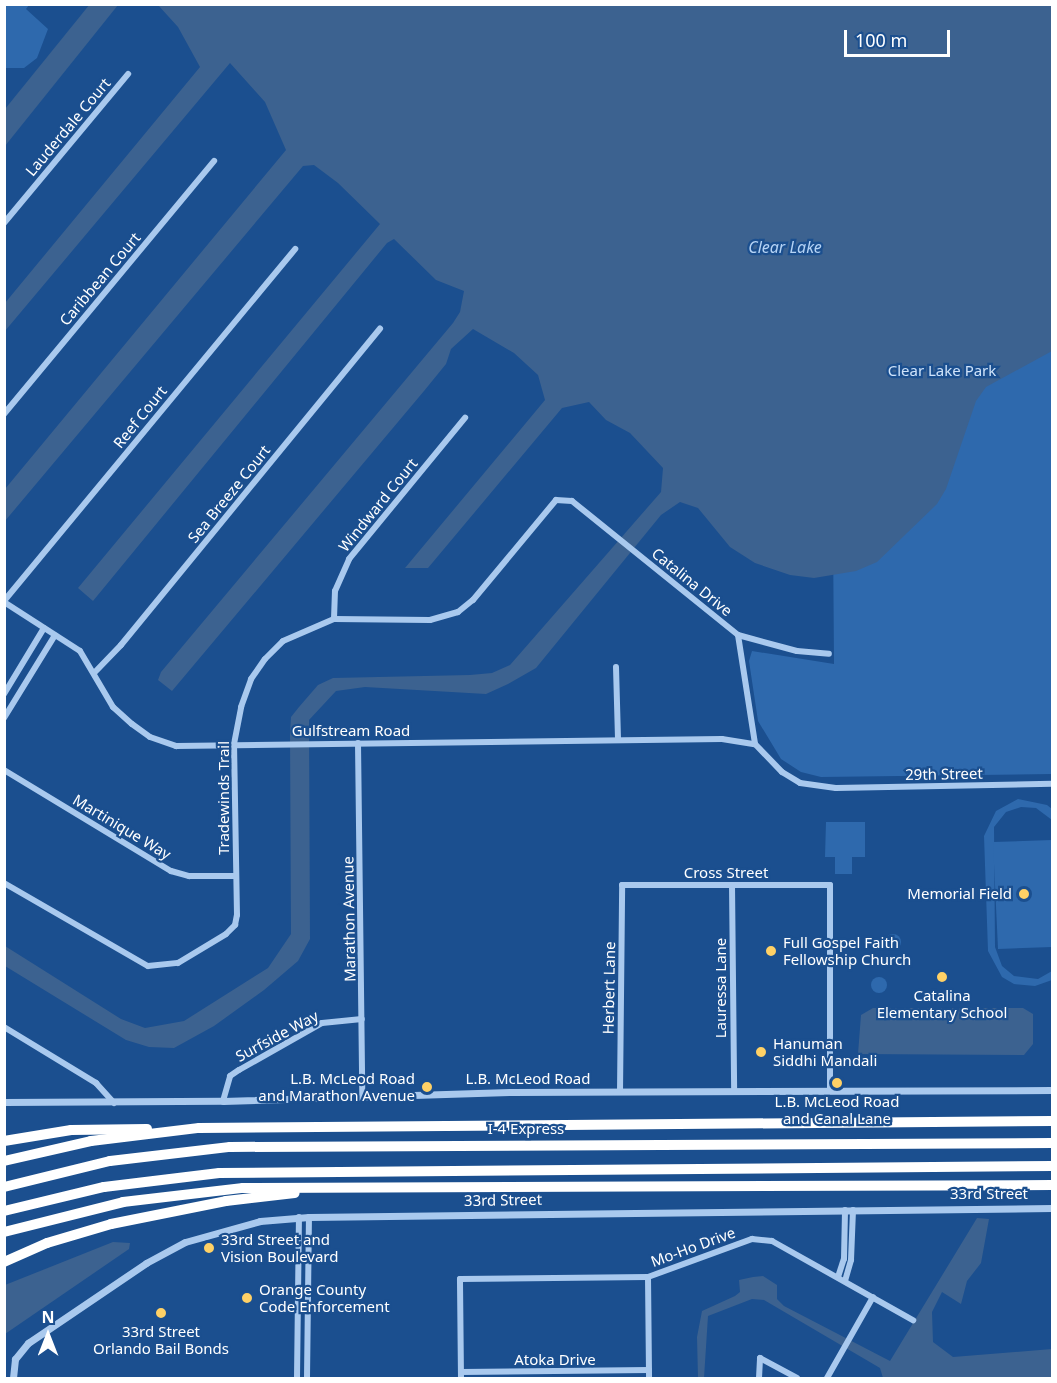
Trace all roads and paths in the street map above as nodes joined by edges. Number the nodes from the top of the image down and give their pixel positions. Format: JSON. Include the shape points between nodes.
{"nodes":[{"id":1,"x":128,"y":74,"type":"dead end"},
{"id":2,"x":214,"y":161,"type":"dead end"},
{"id":3,"x":4,"y":223,"type":"edge"},
{"id":4,"x":295,"y":249,"type":"dead end"},
{"id":5,"x":380,"y":328,"type":"dead end"},
{"id":6,"x":4,"y":414,"type":"edge"},
{"id":7,"x":465,"y":418,"type":"dead end"},
{"id":8,"x":555,"y":500,"type":"joint"},
{"id":9,"x":4,"y":602,"type":"edge"},
{"id":10,"x":334,"y":619,"type":"junction"},
{"id":11,"x":44,"y":628,"type":"junction"},
{"id":12,"x":55,"y":635,"type":"junction"},
{"id":13,"x":738,"y":635,"type":"junction"},
{"id":14,"x":829,"y":654,"type":"dead end"},
{"id":15,"x":616,"y":667,"type":"dead end"},
{"id":16,"x":95,"y":672,"type":"junction"},
{"id":17,"x":4,"y":694,"type":"edge"},
{"id":18,"x":4,"y":718,"type":"edge"},
{"id":19,"x":618,"y":740,"type":"junction"},
{"id":20,"x":234,"y":744,"type":"junction"},
{"id":21,"x":358,"y":744,"type":"junction"},
{"id":22,"x":755,"y":744,"type":"junction"},
{"id":23,"x":4,"y":770,"type":"edge"},
{"id":24,"x":1053,"y":784,"type":"edge"},
{"id":25,"x":236,"y":876,"type":"junction"},
{"id":26,"x":4,"y":883,"type":"edge"},
{"id":27,"x":622,"y":885,"type":"joint"},
{"id":28,"x":732,"y":885,"type":"junction"},
{"id":29,"x":362,"y":1018,"type":"junction"},
{"id":30,"x":4,"y":1027,"type":"edge"},
{"id":31,"x":1053,"y":1090,"type":"edge"},
{"id":32,"x":734,"y":1091,"type":"junction"},
{"id":33,"x":830,"y":1091,"type":"junction"},
{"id":34,"x":620,"y":1092,"type":"junction"},
{"id":35,"x":362,"y":1094,"type":"junction"},
{"id":36,"x":223,"y":1101,"type":"junction"},
{"id":37,"x":4,"y":1102,"type":"edge"},
{"id":38,"x":114,"y":1103,"type":"junction"},
{"id":39,"x":1053,"y":1121,"type":"edge"},
{"id":40,"x":165,"y":1131,"type":"junction"},
{"id":41,"x":4,"y":1141,"type":"edge"},
{"id":42,"x":1053,"y":1143,"type":"edge"},
{"id":43,"x":4,"y":1161,"type":"edge"},
{"id":44,"x":1053,"y":1166,"type":"edge"},
{"id":45,"x":1053,"y":1185,"type":"edge"},
{"id":46,"x":367,"y":1186,"type":"junction"},
{"id":47,"x":4,"y":1187,"type":"edge"},
{"id":48,"x":1053,"y":1208,"type":"edge"},
{"id":49,"x":4,"y":1210,"type":"edge"},
{"id":50,"x":849,"y":1210,"type":"junction"},
{"id":51,"x":299,"y":1217,"type":"junction"},
{"id":52,"x":309,"y":1217,"type":"junction"},
{"id":53,"x":4,"y":1232,"type":"edge"},
{"id":54,"x":4,"y":1262,"type":"edge"},
{"id":55,"x":648,"y":1277,"type":"junction"},
{"id":56,"x":838,"y":1278,"type":"junction"},
{"id":57,"x":845,"y":1281,"type":"junction"},
{"id":58,"x":873,"y":1297,"type":"junction"},
{"id":59,"x":913,"y":1320,"type":"dead end"},
{"id":60,"x":649,"y":1370,"type":"junction"},
{"id":61,"x":461,"y":1375,"type":"edge"},
{"id":62,"x":555,"y":1376,"type":"edge"},
{"id":63,"x":13,"y":1378,"type":"edge"},
{"id":64,"x":297,"y":1378,"type":"edge"},
{"id":65,"x":307,"y":1378,"type":"edge"},
{"id":66,"x":649,"y":1378,"type":"edge"},
{"id":67,"x":759,"y":1378,"type":"edge"},
{"id":68,"x":797,"y":1378,"type":"edge"},
{"id":69,"x":827,"y":1378,"type":"edge"}],
"edges":[{"from":1,"to":3,"type":"street","name":"Lauderdale Court"},
{"from":2,"to":6,"type":"street","name":"Caribbean Court"},
{"from":4,"to":9,"type":"street","name":"Reef Court"},
{"from":5,"to":16,"type":"street","name":"Sea Breeze Court"},
{"from":7,"to":10,"type":"street","name":"Windward Court","via":[[349,559],[335,591]]},
{"from":8,"to":10,"type":"street","name":"Tradewinds Trail","via":[[458,612],[412,621]]},
{"from":8,"to":13,"type":"street","name":"Catalina Drive","via":[[572,501]]},
{"from":9,"to":11,"type":"street","name":"Gulfstream Road"},
{"from":10,"to":20,"type":"street","name":"Tradewinds Trail","via":[[283,641],[265,659],[251,679],[240,707]]},
{"from":11,"to":12,"type":"street","name":"Gulfstream Road"},
{"from":11,"to":17,"type":"street"},
{"from":12,"to":16,"type":"street","name":"Gulfstream Road","via":[[80,651]]},
{"from":12,"to":18,"type":"street"},
{"from":13,"to":14,"type":"street","name":"Catalina Drive","via":[[797,651]]},
{"from":13,"to":22,"type":"street"},
{"from":15,"to":19,"type":"street"},
{"from":16,"to":20,"type":"street","name":"Gulfstream Road","via":[[113,707],[150,737],[176,746]]},
{"from":19,"to":21,"type":"street","name":"Gulfstream Road"},
{"from":19,"to":22,"type":"street","name":"Gulfstream Road","via":[[722,739]]},
{"from":20,"to":21,"type":"street","name":"Gulfstream Road"},
{"from":20,"to":25,"type":"street","name":"Tradewinds Trail"},
{"from":21,"to":29,"type":"street","name":"Marathon Avenue"},
{"from":22,"to":24,"type":"street","name":"29th Street","via":[[782,772],[800,783],[836,788]]},
{"from":23,"to":25,"type":"street","name":"Martinique Way","via":[[171,871],[189,876]]},
{"from":25,"to":26,"type":"street","name":"Tradewinds Trail","via":[[235,925],[178,963],[165,966],[148,966],[133,960]]},
{"from":27,"to":28,"type":"street","name":"Cross Street"},
{"from":27,"to":34,"type":"street","name":"Herbert Lane"},
{"from":28,"to":32,"type":"street","name":"Lauressa Lane"},
{"from":28,"to":33,"type":"street","name":"Cross Street","via":[[830,885]]},
{"from":29,"to":35,"type":"street","name":"Marathon Avenue"},
{"from":29,"to":36,"type":"street","name":"Surfside Way","via":[[322,1023],[239,1070],[230,1076]]},
{"from":30,"to":38,"type":"street","via":[[96,1083]]},
{"from":31,"to":33,"type":"street","name":"L.B. McLeod Road"},
{"from":32,"to":33,"type":"street","name":"L.B. McLeod Road"},
{"from":32,"to":34,"type":"street","name":"L.B. McLeod Road"},
{"from":34,"to":35,"type":"street","name":"L.B. McLeod Road"},
{"from":35,"to":36,"type":"street","name":"L.B. McLeod Road"},
{"from":36,"to":38,"type":"street","name":"L.B. McLeod Road"},
{"from":37,"to":38,"type":"street","name":"L.B. McLeod Road"},
{"from":39,"to":40,"type":"highway"},
{"from":40,"to":41,"type":"highway","via":[[118,1127]]},
{"from":40,"to":43,"type":"highway","via":[[72,1145]]},
{"from":42,"to":47,"type":"highway","name":"I-4 Express","via":[[230,1147],[110,1161]]},
{"from":44,"to":49,"type":"highway","via":[[219,1173],[104,1187]]},
{"from":45,"to":46,"type":"highway"},
{"from":46,"to":53,"type":"highway","via":[[243,1188],[177,1194],[96,1207]]},
{"from":46,"to":54,"type":"highway","via":[[226,1201],[132,1220],[75,1233]]},
{"from":48,"to":50,"type":"street","name":"33rd Street"},
{"from":50,"to":52,"type":"street","name":"33rd Street"},
{"from":50,"to":56,"type":"street"},
{"from":50,"to":57,"type":"street","via":[[851,1260]]},
{"from":51,"to":52,"type":"street","name":"33rd Street"},
{"from":51,"to":63,"type":"street","name":"33rd Street","via":[[224,1229],[159,1255],[28,1343],[15,1359]]},
{"from":51,"to":64,"type":"street"},
{"from":52,"to":65,"type":"street"},
{"from":55,"to":56,"type":"street","name":"Mo-Ho Drive","via":[[759,1238],[772,1241]]},
{"from":55,"to":60,"type":"street"},
{"from":55,"to":61,"type":"street","name":"Mo-Ho Drive","via":[[460,1279]]},
{"from":56,"to":57,"type":"street","name":"Mo-Ho Drive"},
{"from":57,"to":58,"type":"street","name":"Mo-Ho Drive"},
{"from":58,"to":59,"type":"street","name":"Mo-Ho Drive"},
{"from":58,"to":69,"type":"street"},
{"from":60,"to":62,"type":"street","name":"Atoka Drive"},
{"from":60,"to":66,"type":"street"},
{"from":61,"to":62,"type":"street","name":"Atoka Drive"},
{"from":67,"to":68,"type":"street","via":[[760,1358]]}]}
